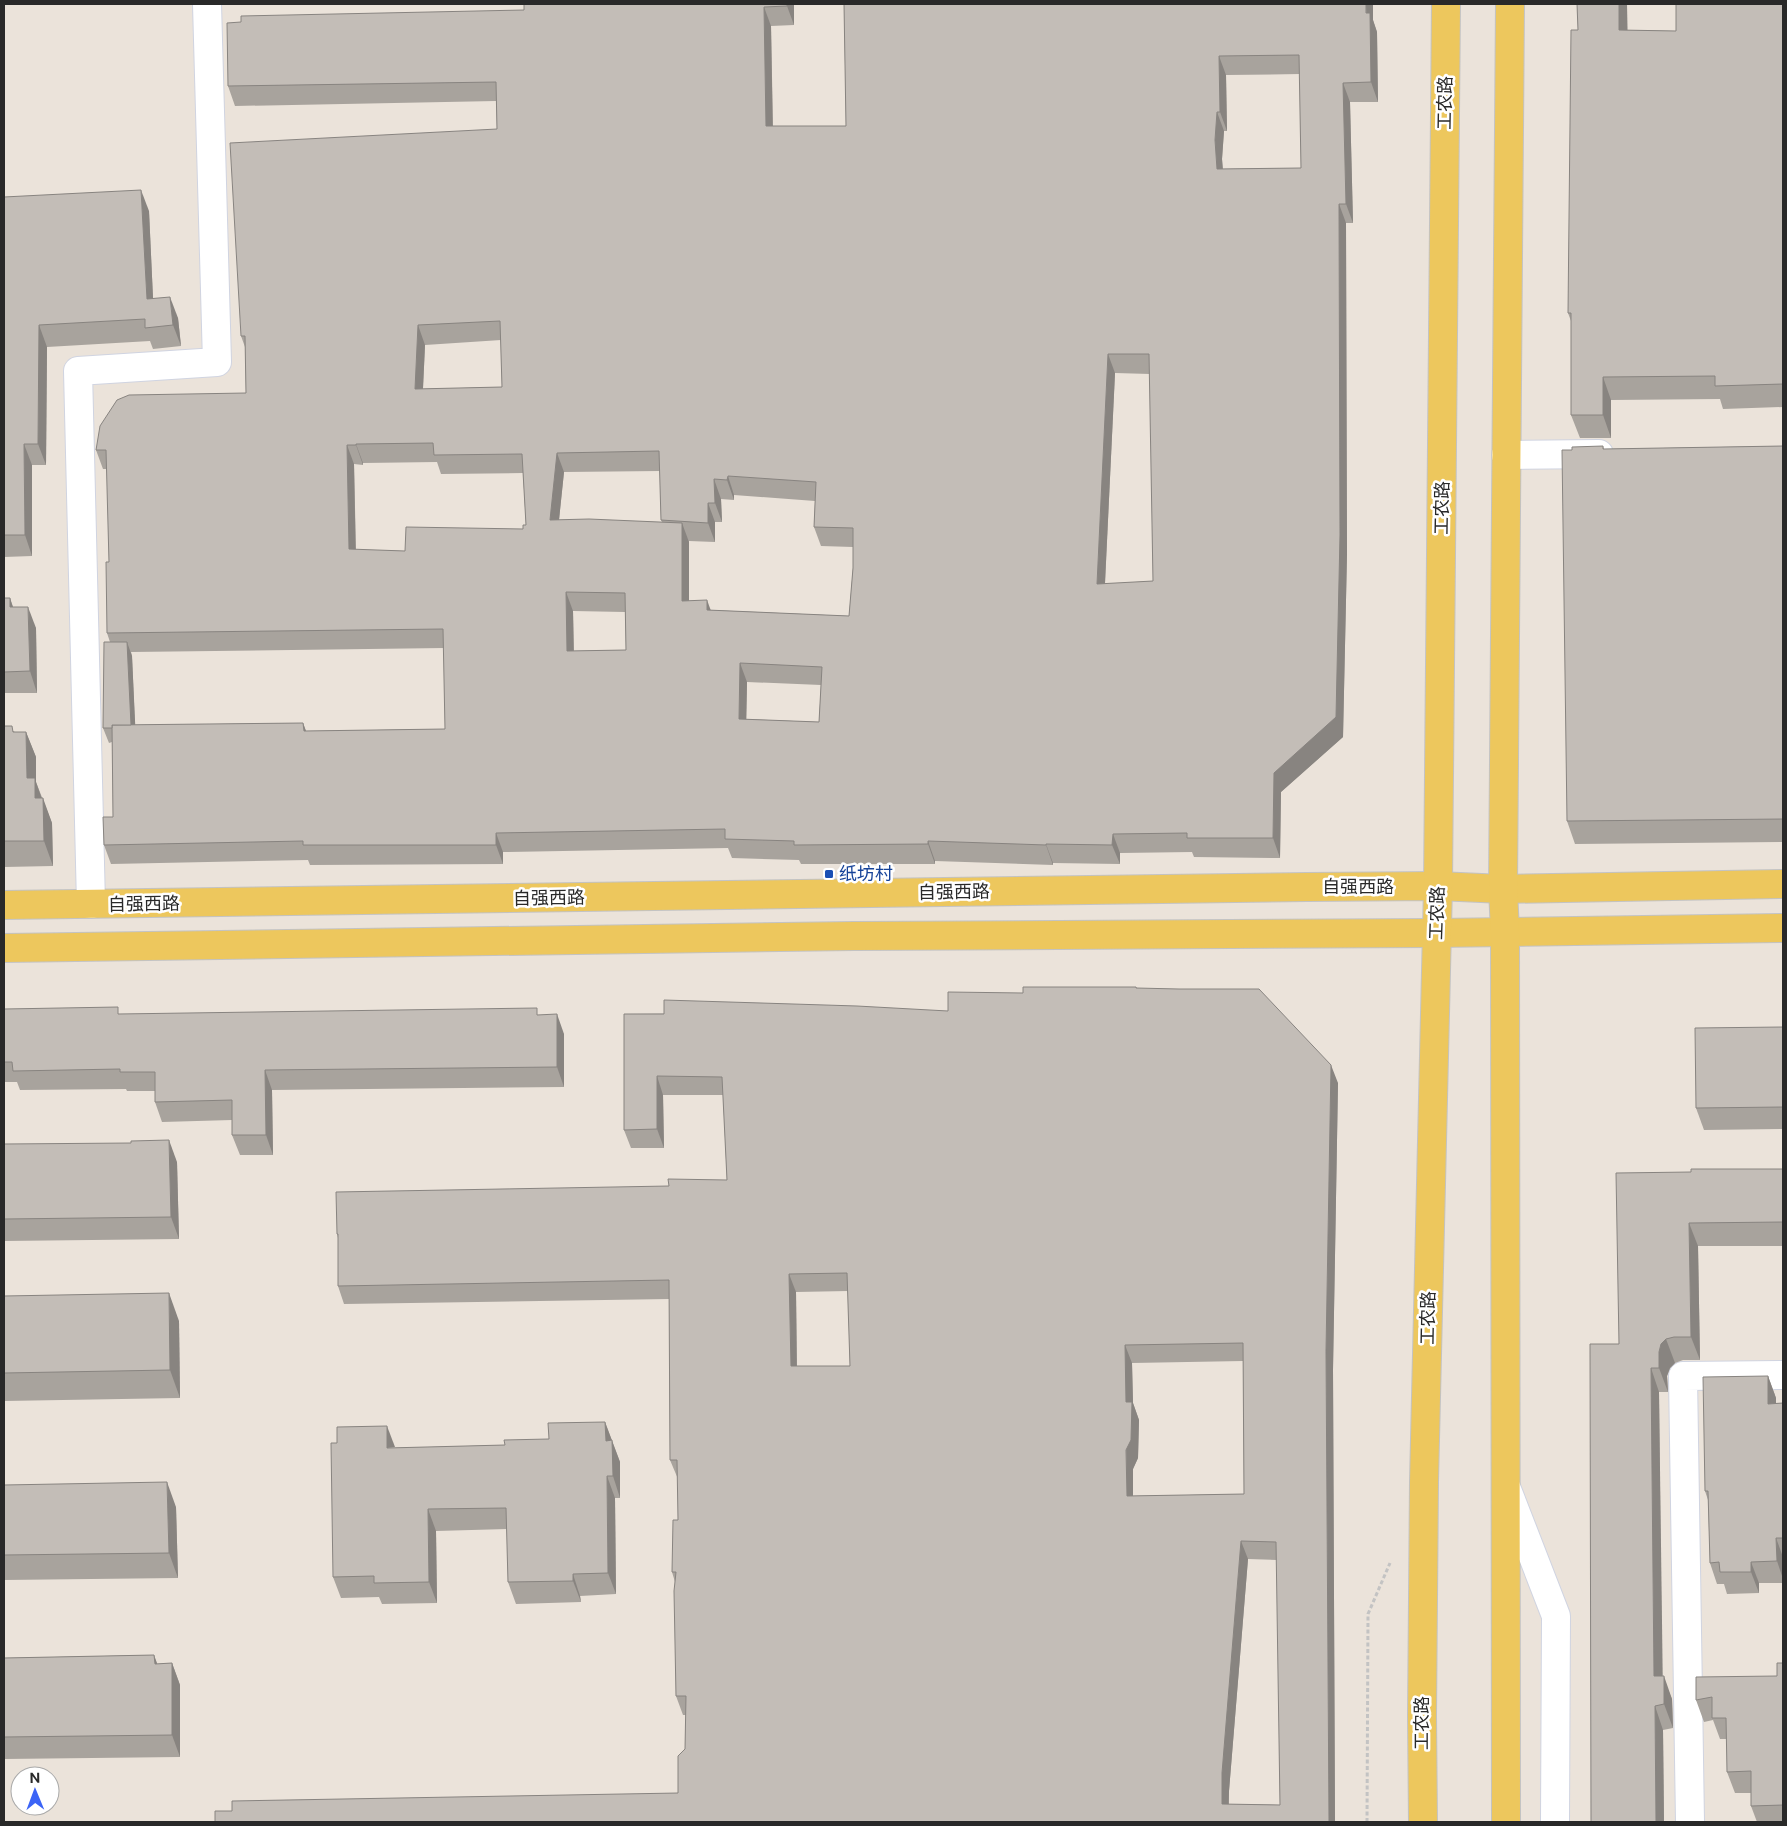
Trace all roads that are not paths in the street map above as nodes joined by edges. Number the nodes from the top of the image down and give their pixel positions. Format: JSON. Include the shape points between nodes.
{"nodes":[{"id":1,"x":207,"y":4,"type":"edge"},
{"id":2,"x":1446,"y":4,"type":"edge"},
{"id":3,"x":1510,"y":4,"type":"edge"},
{"id":4,"x":1625,"y":453,"type":"edge"},
{"id":5,"x":1506,"y":455,"type":"junction"},
{"id":6,"x":1783,"y":884,"type":"edge"},
{"id":7,"x":1438,"y":886,"type":"junction"},
{"id":8,"x":1503,"y":889,"type":"junction"},
{"id":9,"x":91,"y":904,"type":"junction"},
{"id":10,"x":4,"y":906,"type":"edge"},
{"id":11,"x":1783,"y":928,"type":"edge"},
{"id":12,"x":1505,"y":932,"type":"junction"},
{"id":13,"x":1436,"y":933,"type":"junction"},
{"id":14,"x":4,"y":948,"type":"edge"},
{"id":15,"x":1783,"y":1375,"type":"edge"},
{"id":16,"x":1506,"y":1487,"type":"junction"},
{"id":17,"x":1423,"y":1822,"type":"edge"},
{"id":18,"x":1506,"y":1822,"type":"edge"},
{"id":19,"x":1555,"y":1822,"type":"edge"},
{"id":20,"x":1690,"y":1822,"type":"edge"}],
"edges":[{"from":1,"to":9,"type":"street","via":[[217,362],[78,371]]},
{"from":2,"to":7,"type":"main road","name":"工农路"},
{"from":3,"to":5,"type":"main road"},
{"from":4,"to":5,"type":"street"},
{"from":5,"to":8,"type":"main road"},
{"from":6,"to":8,"type":"main road","name":"自强西路"},
{"from":7,"to":8,"type":"main road","name":"自强西路"},
{"from":7,"to":9,"type":"main road","name":"自强西路"},
{"from":7,"to":13,"type":"main road","name":"工农路"},
{"from":8,"to":12,"type":"main road"},
{"from":9,"to":10,"type":"main road","name":"自强西路"},
{"from":11,"to":12,"type":"main road"},
{"from":12,"to":13,"type":"main road"},
{"from":12,"to":16,"type":"main road"},
{"from":13,"to":14,"type":"main road","via":[[854,936]]},
{"from":13,"to":17,"type":"main road","name":"工农路","via":[[1424,1482]]},
{"from":15,"to":20,"type":"street","via":[[1683,1376]]},
{"from":16,"to":18,"type":"main road"},
{"from":16,"to":19,"type":"street","via":[[1556,1616]]}]}
